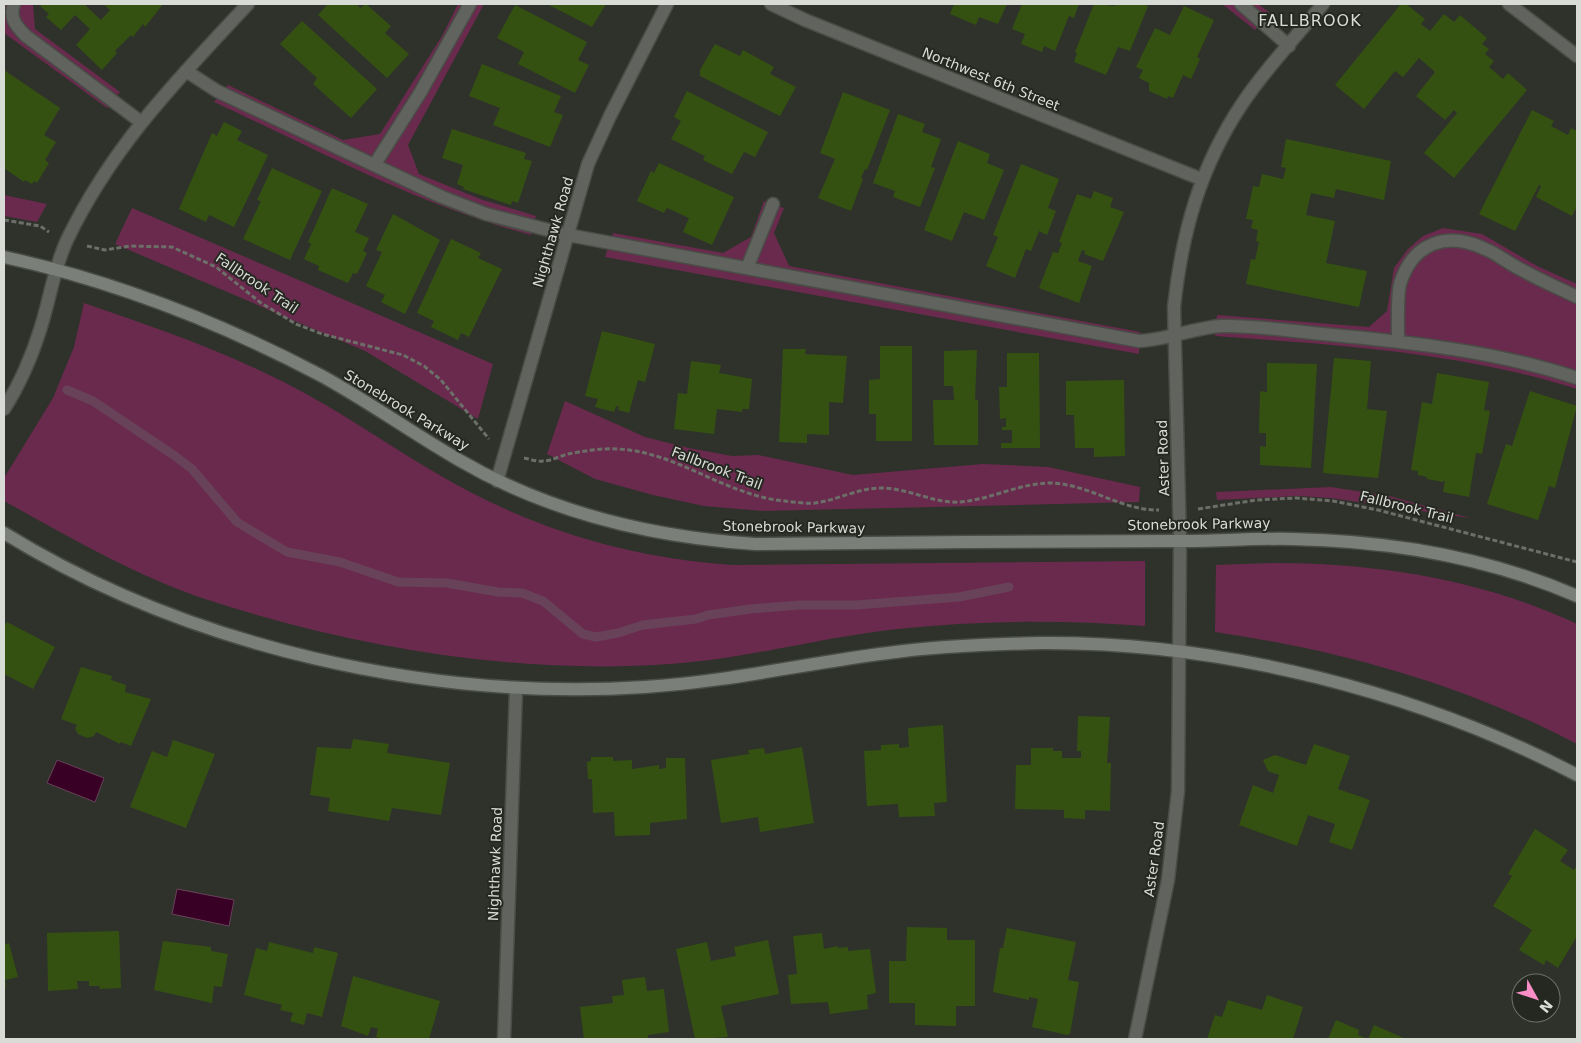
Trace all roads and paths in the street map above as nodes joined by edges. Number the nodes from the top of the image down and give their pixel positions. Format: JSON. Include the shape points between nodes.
{"nodes":[{"id":1,"x":14,"y":4,"type":"edge"},
{"id":2,"x":248,"y":4,"type":"edge"},
{"id":3,"x":470,"y":4,"type":"edge"},
{"id":4,"x":667,"y":4,"type":"edge"},
{"id":5,"x":770,"y":4,"type":"edge"},
{"id":6,"x":1241,"y":4,"type":"edge"},
{"id":7,"x":1323,"y":4,"type":"edge"},
{"id":8,"x":1509,"y":4,"type":"edge"},
{"id":9,"x":1289,"y":46,"type":"junction"},
{"id":10,"x":1577,"y":56,"type":"edge"},
{"id":11,"x":186,"y":71,"type":"junction"},
{"id":12,"x":140,"y":122,"type":"junction"},
{"id":13,"x":375,"y":164,"type":"junction"},
{"id":14,"x":1201,"y":179,"type":"junction"},
{"id":15,"x":773,"y":204,"type":"dead end"},
{"id":16,"x":4,"y":220,"type":"edge"},
{"id":17,"x":40,"y":226,"type":"dead end"},
{"id":18,"x":568,"y":235,"type":"junction"},
{"id":19,"x":105,"y":250,"type":"dead end"},
{"id":20,"x":4,"y":257,"type":"edge"},
{"id":21,"x":747,"y":268,"type":"junction"},
{"id":22,"x":56,"y":271,"type":"junction"},
{"id":23,"x":1577,"y":297,"type":"edge"},
{"id":24,"x":1174,"y":336,"type":"junction"},
{"id":25,"x":1398,"y":342,"type":"junction"},
{"id":26,"x":1577,"y":378,"type":"edge"},
{"id":27,"x":4,"y":409,"type":"edge"},
{"id":28,"x":482,"y":433,"type":"dead end"},
{"id":29,"x":542,"y":462,"type":"dead end"},
{"id":30,"x":497,"y":480,"type":"junction"},
{"id":31,"x":1229,"y":505,"type":"dead end"},
{"id":32,"x":1147,"y":510,"type":"dead end"},
{"id":33,"x":4,"y":533,"type":"edge"},
{"id":34,"x":1180,"y":541,"type":"junction"},
{"id":35,"x":1577,"y":562,"type":"edge"},
{"id":36,"x":1577,"y":596,"type":"edge"},
{"id":37,"x":1178,"y":652,"type":"junction"},
{"id":38,"x":516,"y":689,"type":"junction"},
{"id":39,"x":1577,"y":775,"type":"edge"},
{"id":40,"x":504,"y":1039,"type":"edge"},
{"id":41,"x":1135,"y":1039,"type":"edge"}],
"edges":[{"from":1,"to":12,"type":"street","via":[[14,24],[26,36]]},
{"from":2,"to":11,"type":"street"},
{"from":3,"to":13,"type":"street"},
{"from":4,"to":18,"type":"street","name":"Nighthawk Road","via":[[588,164]]},
{"from":5,"to":14,"type":"street","name":"Northwest 6th Street"},
{"from":6,"to":9,"type":"street"},
{"from":7,"to":9,"type":"street","name":"Aster Road"},
{"from":8,"to":10,"type":"street"},
{"from":9,"to":14,"type":"street","name":"Aster Road","via":[[1242,102]]},
{"from":11,"to":12,"type":"street"},
{"from":11,"to":13,"type":"street","via":[[217,91]]},
{"from":12,"to":22,"type":"street","via":[[91,193]]},
{"from":13,"to":18,"type":"street","via":[[442,197],[486,214]]},
{"from":14,"to":24,"type":"street","name":"Aster Road","via":[[1178,273]]},
{"from":15,"to":21,"type":"street"},
{"from":16,"to":17,"type":"path"},
{"from":18,"to":21,"type":"street"},
{"from":18,"to":30,"type":"street","name":"Nighthawk Road"},
{"from":19,"to":28,"type":"path","name":"Fallbrook Trail","via":[[150,246],[172,247],[187,252],[216,267],[261,303],[296,324],[403,355],[441,380]]},
{"from":20,"to":22,"type":"street","name":"Stonebrook Parkway"},
{"from":21,"to":24,"type":"street","via":[[1138,341]]},
{"from":22,"to":27,"type":"street","via":[[41,327]]},
{"from":22,"to":30,"type":"street","name":"Stonebrook Parkway","via":[[136,296],[257,344],[386,413],[459,460]]},
{"from":23,"to":25,"type":"street","via":[[1485,249],[1444,240],[1425,248],[1409,264],[1400,285]]},
{"from":24,"to":25,"type":"street","via":[[1219,326]]},
{"from":24,"to":34,"type":"street","name":"Aster Road"},
{"from":25,"to":26,"type":"street","via":[[1525,363]]},
{"from":29,"to":32,"type":"path","name":"Fallbrook Trail","via":[[569,454],[602,450],[642,453],[748,493],[786,502],[815,503],[881,488],[959,502],[1049,483],[1092,490]]},
{"from":30,"to":34,"type":"street","name":"Stonebrook Parkway","via":[[540,500],[611,522],[644,531],[714,542]]},
{"from":31,"to":35,"type":"path","name":"Fallbrook Trail","via":[[1296,498],[1333,501]]},
{"from":33,"to":38,"type":"street","via":[[120,593],[195,623],[272,647],[350,666]]},
{"from":34,"to":36,"type":"street","name":"Stonebrook Parkway","via":[[1292,539],[1408,547],[1507,569]]},
{"from":34,"to":37,"type":"street","name":"Aster Road"},
{"from":37,"to":38,"type":"street","via":[[1048,643],[967,645],[887,653],[711,681],[643,687]]},
{"from":37,"to":39,"type":"street","via":[[1276,669],[1434,712],[1497,737]]},
{"from":37,"to":41,"type":"street","name":"Aster Road","via":[[1177,801],[1168,880]]},
{"from":38,"to":40,"type":"street","name":"Nighthawk Road"}]}
